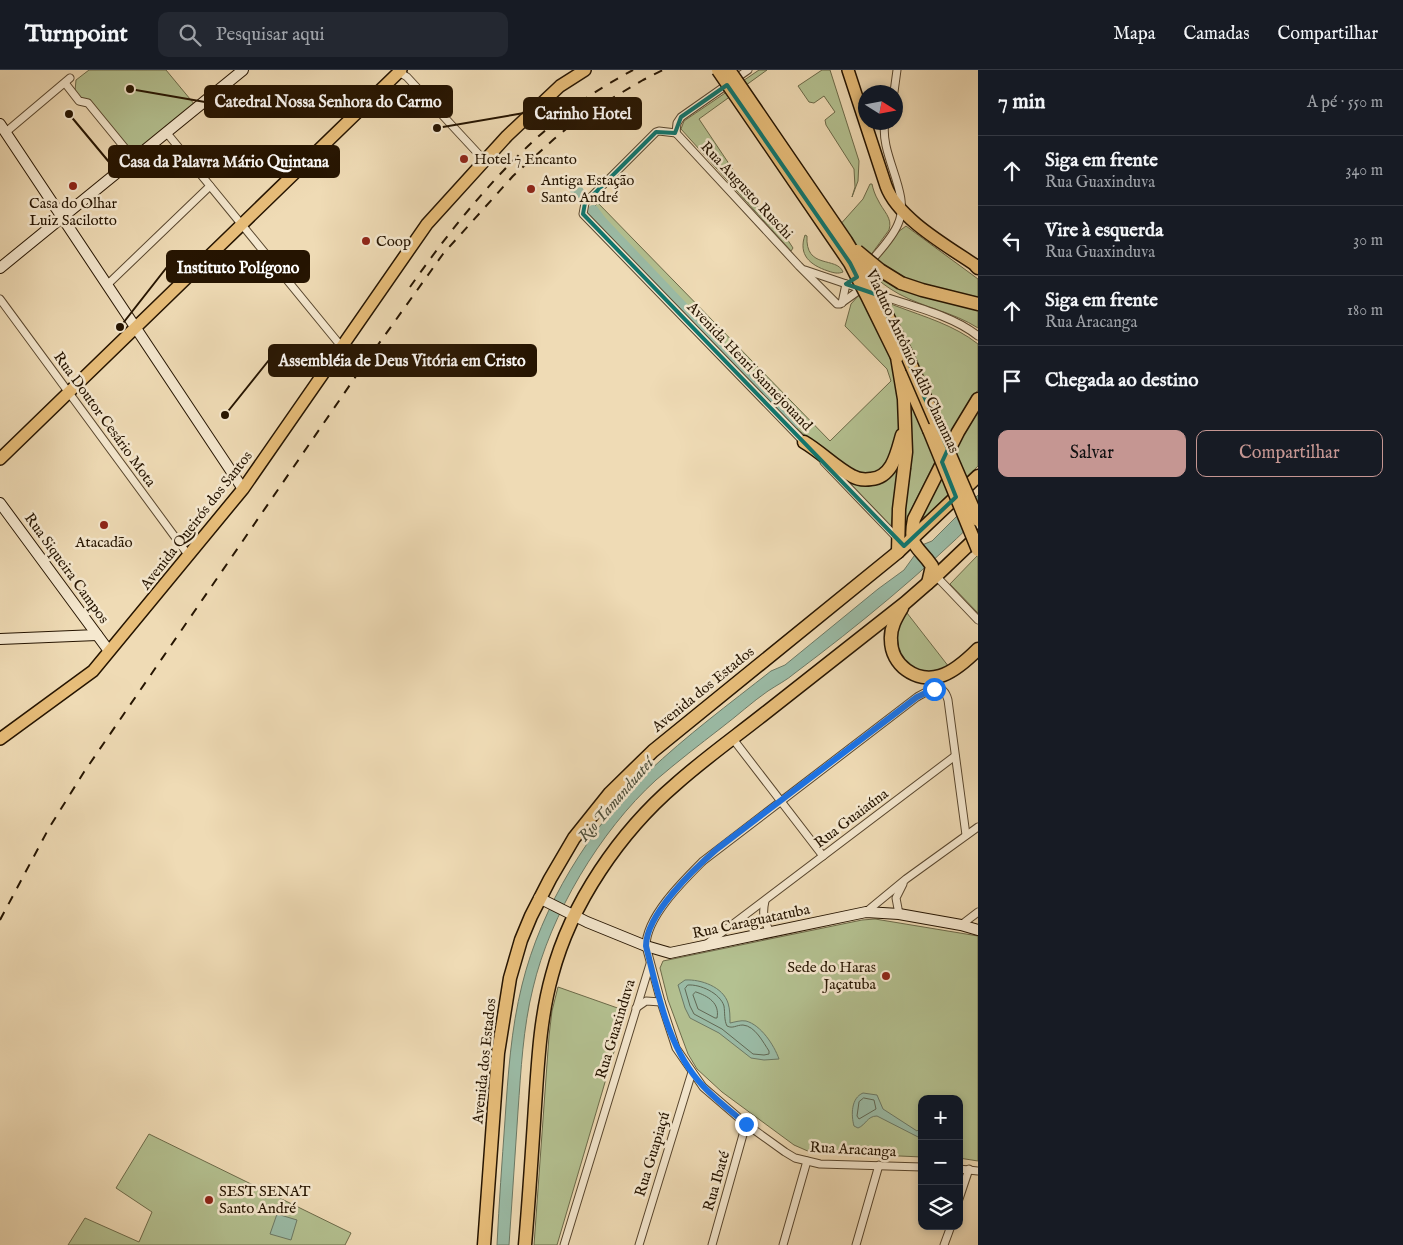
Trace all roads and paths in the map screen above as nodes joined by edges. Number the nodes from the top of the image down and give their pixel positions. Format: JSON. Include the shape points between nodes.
{"nodes":[{"id":1,"x":243,"y":70,"type":"edge"},
{"id":2,"x":718,"y":70,"type":"edge"},
{"id":3,"x":729,"y":70,"type":"edge"},
{"id":4,"x":748,"y":70,"type":"edge"},
{"id":5,"x":848,"y":70,"type":"edge"},
{"id":6,"x":897,"y":70,"type":"edge"},
{"id":7,"x":400,"y":71,"type":"edge"},
{"id":8,"x":581,"y":71,"type":"edge"},
{"id":9,"x":895,"y":85,"type":"edge"},
{"id":10,"x":3,"y":128,"type":"edge"},
{"id":11,"x":885,"y":130,"type":"edge"},
{"id":12,"x":166,"y":132,"type":"junction"},
{"id":13,"x":676,"y":134,"type":"junction"},
{"id":14,"x":134,"y":158,"type":"junction"},
{"id":15,"x":484,"y":160,"type":"junction"},
{"id":16,"x":210,"y":186,"type":"junction"},
{"id":17,"x":901,"y":211,"type":"junction"},
{"id":18,"x":62,"y":217,"type":"junction"},
{"id":19,"x":241,"y":224,"type":"junction"},
{"id":20,"x":846,"y":241,"type":"junction"},
{"id":21,"x":799,"y":266,"type":"junction"},
{"id":22,"x":977,"y":267,"type":"edge"},
{"id":23,"x":0,"y":268,"type":"edge"},
{"id":24,"x":861,"y":274,"type":"junction"},
{"id":25,"x":846,"y":284,"type":"junction"},
{"id":26,"x":108,"y":285,"type":"junction"},
{"id":27,"x":860,"y":289,"type":"junction"},
{"id":28,"x":0,"y":299,"type":"edge"},
{"id":29,"x":898,"y":302,"type":"junction"},
{"id":30,"x":842,"y":303,"type":"junction"},
{"id":31,"x":976,"y":303,"type":"edge"},
{"id":32,"x":136,"y":328,"type":"junction"},
{"id":33,"x":978,"y":336,"type":"edge"},
{"id":34,"x":341,"y":346,"type":"junction"},
{"id":35,"x":897,"y":357,"type":"junction"},
{"id":36,"x":68,"y":392,"type":"junction"},
{"id":37,"x":978,"y":399,"type":"edge"},
{"id":38,"x":906,"y":423,"type":"junction"},
{"id":39,"x":804,"y":442,"type":"junction"},
{"id":40,"x":0,"y":459,"type":"edge"},
{"id":41,"x":978,"y":476,"type":"edge"},
{"id":42,"x":243,"y":489,"type":"junction"},
{"id":43,"x":0,"y":503,"type":"edge"},
{"id":44,"x":978,"y":520,"type":"edge"},
{"id":45,"x":978,"y":536,"type":"edge"},
{"id":46,"x":905,"y":545,"type":"junction"},
{"id":47,"x":978,"y":550,"type":"edge"},
{"id":48,"x":189,"y":556,"type":"junction"},
{"id":49,"x":932,"y":580,"type":"junction"},
{"id":50,"x":905,"y":603,"type":"junction"},
{"id":51,"x":978,"y":620,"type":"edge"},
{"id":52,"x":97,"y":635,"type":"junction"},
{"id":53,"x":0,"y":639,"type":"edge"},
{"id":54,"x":978,"y":649,"type":"edge"},
{"id":55,"x":109,"y":651,"type":"junction"},
{"id":56,"x":0,"y":739,"type":"edge"},
{"id":57,"x":733,"y":739,"type":"junction"},
{"id":58,"x":954,"y":756,"type":"junction"},
{"id":59,"x":781,"y":802,"type":"junction"},
{"id":60,"x":978,"y":827,"type":"edge"},
{"id":61,"x":966,"y":835,"type":"junction"},
{"id":62,"x":823,"y":856,"type":"junction"},
{"id":63,"x":906,"y":880,"type":"junction"},
{"id":64,"x":544,"y":901,"type":"junction"},
{"id":65,"x":765,"y":901,"type":"junction"},
{"id":66,"x":866,"y":912,"type":"junction"},
{"id":67,"x":978,"y":912,"type":"edge"},
{"id":68,"x":570,"y":914,"type":"junction"},
{"id":69,"x":899,"y":914,"type":"junction"},
{"id":70,"x":962,"y":925,"type":"junction"},
{"id":71,"x":978,"y":930,"type":"edge"},
{"id":72,"x":770,"y":932,"type":"junction"},
{"id":73,"x":646,"y":946,"type":"junction"},
{"id":74,"x":704,"y":946,"type":"junction"},
{"id":75,"x":650,"y":964,"type":"junction"},
{"id":76,"x":661,"y":1002,"type":"junction"},
{"id":77,"x":635,"y":1009,"type":"junction"},
{"id":78,"x":692,"y":1072,"type":"junction"},
{"id":79,"x":746,"y":1124,"type":"junction"},
{"id":80,"x":807,"y":1161,"type":"junction"},
{"id":81,"x":878,"y":1165,"type":"junction"},
{"id":82,"x":918,"y":1167,"type":"edge"},
{"id":83,"x":963,"y":1169,"type":"edge"},
{"id":84,"x":969,"y":1169,"type":"junction"},
{"id":85,"x":978,"y":1171,"type":"edge"},
{"id":86,"x":963,"y":1187,"type":"edge"},
{"id":87,"x":949,"y":1230,"type":"edge"},
{"id":88,"x":484,"y":1245,"type":"edge"},
{"id":89,"x":525,"y":1245,"type":"edge"},
{"id":90,"x":564,"y":1245,"type":"edge"},
{"id":91,"x":639,"y":1245,"type":"edge"},
{"id":92,"x":712,"y":1245,"type":"edge"},
{"id":93,"x":783,"y":1245,"type":"edge"},
{"id":94,"x":856,"y":1245,"type":"edge"},
{"id":95,"x":944,"y":1245,"type":"edge"}],
"edges":[{"from":1,"to":12,"type":"street"},
{"from":2,"to":35,"type":"highway","name":"Viaduto Antônio Adib Chammas","bridge":true,"via":[[850,264]]},
{"from":3,"to":20,"type":"highway","name":"Viaduto Antônio Adib Chammas","bridge":true},
{"from":4,"to":13,"type":"street","via":[[680,117]]},
{"from":5,"to":17,"type":"main road","via":[[891,197]]},
{"from":6,"to":9,"type":"street"},
{"from":7,"to":15,"type":"street"},
{"from":7,"to":19,"type":"main road"},
{"from":8,"to":15,"type":"main road","name":"Avenida Queirós dos Santos","via":[[553,92]]},
{"from":10,"to":14,"type":"street","via":[[67,81],[79,101],[88,103]]},
{"from":10,"to":18,"type":"street"},
{"from":11,"to":17,"type":"street"},
{"from":12,"to":14,"type":"street"},
{"from":12,"to":16,"type":"street"},
{"from":13,"to":21,"type":"street","name":"Rua Augusto Ruschi"},
{"from":13,"to":39,"type":"street","name":"Avenida Henri Sannejouand","via":[[656,132],[585,203],[583,214]]},
{"from":14,"to":18,"type":"street"},
{"from":15,"to":34,"type":"main road","name":"Avenida Queirós dos Santos","via":[[427,224]]},
{"from":16,"to":19,"type":"street"},
{"from":16,"to":26,"type":"street"},
{"from":17,"to":22,"type":"main road"},
{"from":17,"to":24,"type":"street","via":[[898,224]]},
{"from":18,"to":23,"type":"street"},
{"from":18,"to":26,"type":"street"},
{"from":19,"to":32,"type":"main road"},
{"from":19,"to":34,"type":"street"},
{"from":20,"to":31,"type":"highway","bridge":true,"via":[[871,264],[901,283]]},
{"from":20,"to":44,"type":"highway","name":"Viaduto Antônio Adib Chammas","bridge":true,"via":[[891,320]]},
{"from":21,"to":25,"type":"street","name":"Rua Augusto Ruschi"},
{"from":21,"to":30,"type":"street","name":"Rua Augusto Ruschi","via":[[837,304]]},
{"from":24,"to":25,"type":"street"},
{"from":24,"to":29,"type":"street"},
{"from":25,"to":27,"type":"street","name":"Rua Augusto Ruschi"},
{"from":25,"to":30,"type":"street"},
{"from":26,"to":32,"type":"street"},
{"from":27,"to":29,"type":"street","name":"Rua Augusto Ruschi"},
{"from":27,"to":30,"type":"street"},
{"from":28,"to":36,"type":"street","name":"Rua Doutor Cesário Mota"},
{"from":29,"to":33,"type":"street","name":"Rua Augusto Ruschi","via":[[952,321]]},
{"from":32,"to":36,"type":"main road"},
{"from":32,"to":42,"type":"street"},
{"from":34,"to":42,"type":"main road","name":"Avenida Queirós dos Santos"},
{"from":35,"to":38,"type":"highway"},
{"from":35,"to":47,"type":"highway","name":"Viaduto Antônio Adib Chammas","bridge":true},
{"from":36,"to":40,"type":"main road"},
{"from":36,"to":48,"type":"street","name":"Rua Doutor Cesário Mota"},
{"from":37,"to":46,"type":"highway","via":[[916,513]]},
{"from":38,"to":39,"type":"highway","via":[[896,456],[885,474],[871,479],[852,477]]},
{"from":38,"to":46,"type":"highway","via":[[905,468],[899,509]]},
{"from":39,"to":46,"type":"street","name":"Avenida Henri Sannejouand"},
{"from":41,"to":46,"type":"highway","name":"Avenida dos Estados"},
{"from":42,"to":48,"type":"main road","name":"Avenida Queirós dos Santos"},
{"from":43,"to":52,"type":"street","name":"Rua Siqueira Campos"},
{"from":45,"to":49,"type":"highway"},
{"from":46,"to":49,"type":"highway","via":[[931,564]]},
{"from":46,"to":64,"type":"highway","name":"Avenida dos Estados","via":[[631,771],[574,838]]},
{"from":48,"to":55,"type":"main road","name":"Avenida Queirós dos Santos"},
{"from":49,"to":50,"type":"highway"},
{"from":49,"to":51,"type":"street"},
{"from":50,"to":54,"type":"highway","via":[[891,631],[892,647],[898,662],[910,673],[926,678],[942,676]]},
{"from":50,"to":57,"type":"highway"},
{"from":52,"to":53,"type":"street"},
{"from":52,"to":55,"type":"street","name":"Rua Siqueira Campos"},
{"from":55,"to":56,"type":"main road","name":"Avenida Queirós dos Santos","via":[[89,675]]},
{"from":57,"to":59,"type":"street"},
{"from":57,"to":68,"type":"highway","via":[[676,783],[638,822]]},
{"from":58,"to":59,"type":"street","name":"Rua Guaxinduva","via":[[946,693],[930,690]]},
{"from":58,"to":61,"type":"street"},
{"from":58,"to":62,"type":"street","name":"Rua Guaiaúna"},
{"from":59,"to":62,"type":"street"},
{"from":59,"to":73,"type":"street","name":"Rua Guaxinduva","via":[[717,849],[688,875],[652,922]]},
{"from":60,"to":61,"type":"street"},
{"from":61,"to":63,"type":"street"},
{"from":62,"to":65,"type":"street","name":"Rua Guaiaúna"},
{"from":63,"to":66,"type":"street"},
{"from":63,"to":69,"type":"street","via":[[896,898]]},
{"from":64,"to":68,"type":"street","name":"Rua Caraguatatuba"},
{"from":64,"to":88,"type":"highway","name":"Avenida dos Estados","via":[[521,940],[506,996],[500,1033]]},
{"from":65,"to":72,"type":"street","via":[[763,915]]},
{"from":65,"to":74,"type":"street","name":"Rua Guaiaúna"},
{"from":66,"to":69,"type":"street","name":"Rua Caraguatatuba"},
{"from":66,"to":72,"type":"street","name":"Rua Caraguatatuba"},
{"from":67,"to":70,"type":"street"},
{"from":68,"to":73,"type":"street","name":"Rua Caraguatatuba"},
{"from":68,"to":89,"type":"highway","via":[[552,973],[541,1026]]},
{"from":69,"to":70,"type":"street","name":"Rua Caraguatatuba"},
{"from":70,"to":71,"type":"street","name":"Rua Caraguatatuba"},
{"from":72,"to":74,"type":"street","name":"Rua Caraguatatuba"},
{"from":73,"to":74,"type":"street","name":"Rua Caraguatatuba","via":[[670,953]]},
{"from":73,"to":75,"type":"street","name":"Rua Guaxinduva"},
{"from":75,"to":76,"type":"street","name":"Rua Aracanga"},
{"from":75,"to":77,"type":"street","name":"Rua Guaxinduva"},
{"from":76,"to":77,"type":"street","via":[[643,1002]]},
{"from":76,"to":78,"type":"street","name":"Rua Aracanga","via":[[676,1048]]},
{"from":77,"to":90,"type":"street","name":"Rua Guaxinduva"},
{"from":78,"to":79,"type":"street","name":"Rua Aracanga","via":[[703,1087]]},
{"from":78,"to":91,"type":"street","name":"Rua Guapiaçú"},
{"from":79,"to":80,"type":"street","name":"Rua Aracanga","via":[[784,1152]]},
{"from":79,"to":92,"type":"street","name":"Rua Ibaté"},
{"from":80,"to":81,"type":"street","name":"Rua Aracanga"},
{"from":80,"to":93,"type":"street"},
{"from":81,"to":82,"type":"street","name":"Rua Aracanga"},
{"from":81,"to":94,"type":"street"},
{"from":83,"to":84,"type":"street"},
{"from":84,"to":85,"type":"street"},
{"from":84,"to":86,"type":"street"},
{"from":87,"to":95,"type":"street"}]}
